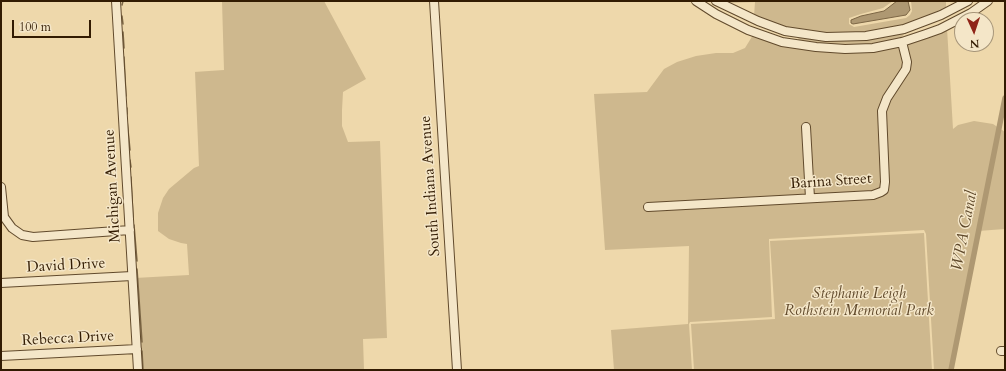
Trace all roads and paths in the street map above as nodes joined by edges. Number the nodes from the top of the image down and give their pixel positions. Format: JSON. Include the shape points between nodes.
{"nodes":[{"id":1,"x":116,"y":1,"type":"edge"},
{"id":2,"x":434,"y":1,"type":"edge"},
{"id":3,"x":696,"y":1,"type":"edge"},
{"id":4,"x":716,"y":1,"type":"edge"},
{"id":5,"x":968,"y":1,"type":"edge"},
{"id":6,"x":988,"y":1,"type":"edge"},
{"id":7,"x":950,"y":11,"type":"junction"},
{"id":8,"x":902,"y":42,"type":"junction"},
{"id":9,"x":806,"y":127,"type":"dead end"},
{"id":10,"x":1,"y":187,"type":"edge"},
{"id":11,"x":810,"y":198,"type":"junction"},
{"id":12,"x":648,"y":206,"type":"dead end"},
{"id":13,"x":130,"y":230,"type":"junction"},
{"id":14,"x":132,"y":276,"type":"junction"},
{"id":15,"x":1,"y":283,"type":"edge"},
{"id":16,"x":137,"y":349,"type":"junction"},
{"id":17,"x":1,"y":356,"type":"edge"},
{"id":18,"x":138,"y":370,"type":"edge"},
{"id":19,"x":457,"y":370,"type":"edge"}],
"edges":[{"from":1,"to":13,"type":"street","name":"Michigan Avenue"},
{"from":2,"to":19,"type":"street","name":"South Indiana Avenue"},
{"from":3,"to":8,"type":"street","via":[[748,30],[782,42],[816,48],[845,49],[873,48]]},
{"from":4,"to":7,"type":"street","via":[[786,31],[826,37],[866,36],[904,29]]},
{"from":5,"to":7,"type":"street"},
{"from":6,"to":8,"type":"street","via":[[940,29]]},
{"from":7,"to":8,"type":"street","via":[[946,18],[910,33]]},
{"from":8,"to":11,"type":"street","name":"Barina Street","via":[[907,62],[906,69],[887,98],[882,111],[884,190],[874,195]]},
{"from":9,"to":11,"type":"street"},
{"from":10,"to":13,"type":"street","via":[[4,217],[12,228],[22,235],[33,237]]},
{"from":11,"to":12,"type":"street","name":"Barina Street"},
{"from":13,"to":14,"type":"street","name":"Michigan Avenue"},
{"from":14,"to":15,"type":"street","name":"David Drive"},
{"from":14,"to":16,"type":"street","name":"Michigan Avenue"},
{"from":16,"to":17,"type":"street","name":"Rebecca Drive"},
{"from":16,"to":18,"type":"street","name":"Michigan Avenue"}]}
